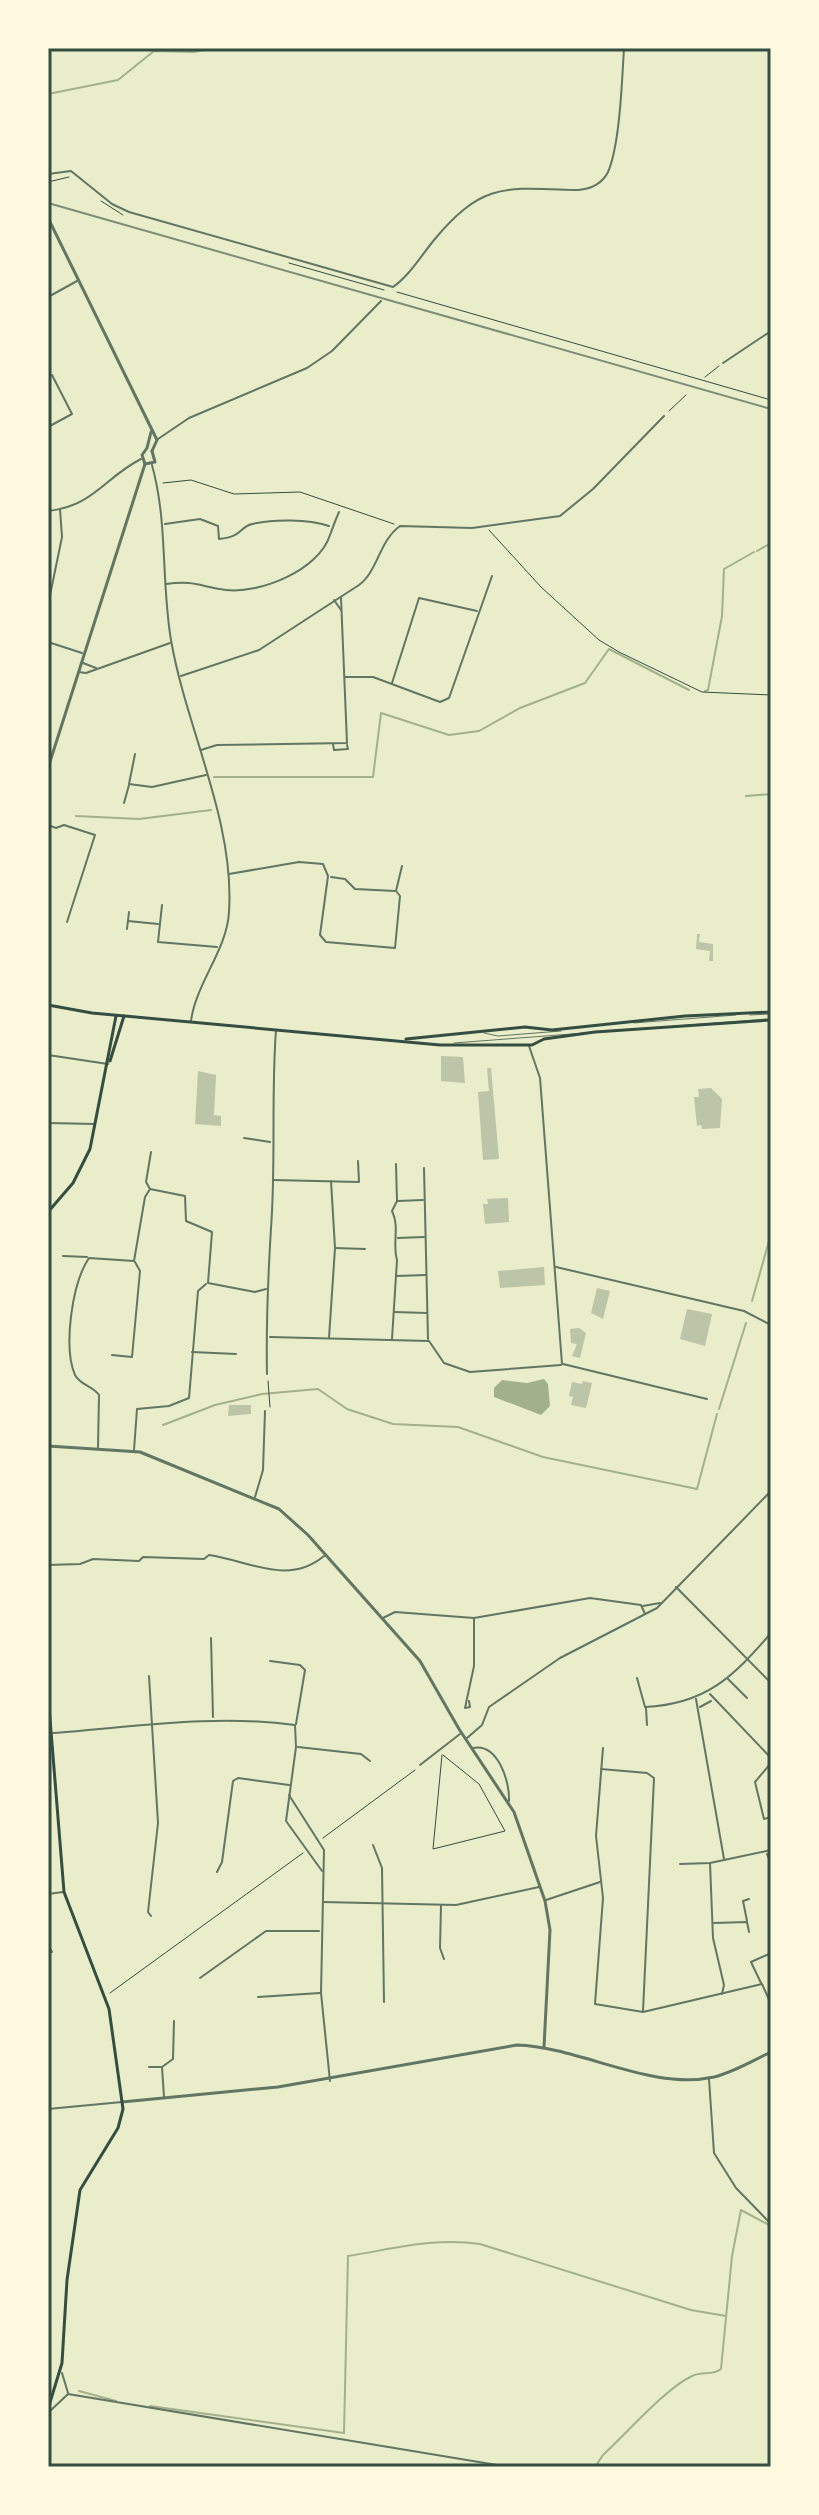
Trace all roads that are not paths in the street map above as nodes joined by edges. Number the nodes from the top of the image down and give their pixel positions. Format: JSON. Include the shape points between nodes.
{"nodes":[{"id":1,"x":624,"y":48,"type":"edge"},
{"id":2,"x":48,"y":174,"type":"edge"},
{"id":3,"x":48,"y":216,"type":"edge"},
{"id":4,"x":50,"y":223,"type":"edge"},
{"id":5,"x":78,"y":281,"type":"junction"},
{"id":6,"x":48,"y":297,"type":"edge"},
{"id":7,"x":381,"y":301,"type":"dead end"},
{"id":8,"x":771,"y":331,"type":"edge"},
{"id":9,"x":723,"y":363,"type":"road end"},
{"id":10,"x":48,"y":377,"type":"edge"},
{"id":11,"x":664,"y":416,"type":"road end"},
{"id":12,"x":48,"y":427,"type":"edge"},
{"id":13,"x":151,"y":429,"type":"junction"},
{"id":14,"x":157,"y":440,"type":"junction"},
{"id":15,"x":149,"y":451,"type":"junction"},
{"id":16,"x":141,"y":459,"type":"junction"},
{"id":17,"x":145,"y":464,"type":"junction"},
{"id":18,"x":152,"y":464,"type":"junction"},
{"id":19,"x":60,"y":509,"type":"junction"},
{"id":20,"x":48,"y":511,"type":"edge"},
{"id":21,"x":339,"y":512,"type":"dead end"},
{"id":22,"x":165,"y":524,"type":"junction"},
{"id":23,"x":330,"y":527,"type":"junction"},
{"id":24,"x":492,"y":576,"type":"dead end"},
{"id":25,"x":165,"y":584,"type":"junction"},
{"id":26,"x":340,"y":596,"type":"junction"},
{"id":27,"x":334,"y":600,"type":"junction"},
{"id":28,"x":48,"y":605,"type":"edge"},
{"id":29,"x":342,"y":611,"type":"junction"},
{"id":30,"x":478,"y":611,"type":"junction"},
{"id":31,"x":48,"y":642,"type":"edge"},
{"id":32,"x":171,"y":643,"type":"junction"},
{"id":33,"x":83,"y":654,"type":"junction"},
{"id":34,"x":82,"y":662,"type":"junction"},
{"id":35,"x":97,"y":668,"type":"junction"},
{"id":36,"x":79,"y":672,"type":"junction"},
{"id":37,"x":181,"y":676,"type":"junction"},
{"id":38,"x":344,"y":677,"type":"junction"},
{"id":39,"x":392,"y":683,"type":"junction"},
{"id":40,"x":200,"y":751,"type":"junction"},
{"id":41,"x":135,"y":754,"type":"dead end"},
{"id":42,"x":48,"y":768,"type":"edge"},
{"id":43,"x":207,"y":775,"type":"junction"},
{"id":44,"x":129,"y":784,"type":"junction"},
{"id":45,"x":124,"y":803,"type":"dead end"},
{"id":46,"x":48,"y":825,"type":"edge"},
{"id":47,"x":402,"y":866,"type":"dead end"},
{"id":48,"x":227,"y":874,"type":"junction"},
{"id":49,"x":328,"y":876,"type":"junction"},
{"id":50,"x":396,"y":891,"type":"junction"},
{"id":51,"x":162,"y":905,"type":"dead end"},
{"id":52,"x":129,"y":912,"type":"dead end"},
{"id":53,"x":128,"y":921,"type":"junction"},
{"id":54,"x":67,"y":922,"type":"dead end"},
{"id":55,"x":160,"y":924,"type":"junction"},
{"id":56,"x":127,"y":929,"type":"dead end"},
{"id":57,"x":218,"y":947,"type":"junction"},
{"id":58,"x":48,"y":1005,"type":"edge"},
{"id":59,"x":771,"y":1013,"type":"edge"},
{"id":60,"x":116,"y":1015,"type":"junction"},
{"id":61,"x":124,"y":1016,"type":"junction"},
{"id":62,"x":771,"y":1020,"type":"edge"},
{"id":63,"x":191,"y":1021,"type":"junction"},
{"id":64,"x":276,"y":1029,"type":"junction"},
{"id":65,"x":484,"y":1033,"type":"junction"},
{"id":66,"x":544,"y":1034,"type":"junction"},
{"id":67,"x":438,"y":1038,"type":"junction"},
{"id":68,"x":398,"y":1040,"type":"junction"},
{"id":69,"x":483,"y":1042,"type":"junction"},
{"id":70,"x":434,"y":1045,"type":"junction"},
{"id":71,"x":529,"y":1046,"type":"junction"},
{"id":72,"x":48,"y":1055,"type":"edge"},
{"id":73,"x":108,"y":1064,"type":"junction"},
{"id":74,"x":541,"y":1094,"type":"junction"},
{"id":75,"x":549,"y":1094,"type":"dead end"},
{"id":76,"x":48,"y":1123,"type":"edge"},
{"id":77,"x":96,"y":1124,"type":"junction"},
{"id":78,"x":244,"y":1138,"type":"dead end"},
{"id":79,"x":552,"y":1141,"type":"dead end"},
{"id":80,"x":272,"y":1142,"type":"junction"},
{"id":81,"x":545,"y":1142,"type":"junction"},
{"id":82,"x":151,"y":1152,"type":"dead end"},
{"id":83,"x":358,"y":1161,"type":"dead end"},
{"id":84,"x":396,"y":1164,"type":"dead end"},
{"id":85,"x":554,"y":1166,"type":"dead end"},
{"id":86,"x":547,"y":1167,"type":"junction"},
{"id":87,"x":424,"y":1168,"type":"dead end"},
{"id":88,"x":272,"y":1180,"type":"junction"},
{"id":89,"x":331,"y":1181,"type":"junction"},
{"id":90,"x":150,"y":1189,"type":"junction"},
{"id":91,"x":424,"y":1200,"type":"junction"},
{"id":92,"x":397,"y":1201,"type":"junction"},
{"id":93,"x":48,"y":1212,"type":"edge"},
{"id":94,"x":425,"y":1237,"type":"junction"},
{"id":95,"x":397,"y":1238,"type":"junction"},
{"id":96,"x":335,"y":1248,"type":"junction"},
{"id":97,"x":365,"y":1249,"type":"dead end"},
{"id":98,"x":63,"y":1256,"type":"dead end"},
{"id":99,"x":89,"y":1258,"type":"junction"},
{"id":100,"x":134,"y":1261,"type":"junction"},
{"id":101,"x":555,"y":1266,"type":"junction"},
{"id":102,"x":427,"y":1275,"type":"junction"},
{"id":103,"x":396,"y":1276,"type":"junction"},
{"id":104,"x":208,"y":1283,"type":"junction"},
{"id":105,"x":266,"y":1289,"type":"junction"},
{"id":106,"x":394,"y":1312,"type":"junction"},
{"id":107,"x":428,"y":1313,"type":"junction"},
{"id":108,"x":771,"y":1325,"type":"edge"},
{"id":109,"x":268,"y":1337,"type":"junction"},
{"id":110,"x":329,"y":1339,"type":"junction"},
{"id":111,"x":392,"y":1340,"type":"junction"},
{"id":112,"x":429,"y":1341,"type":"junction"},
{"id":113,"x":191,"y":1352,"type":"junction"},
{"id":114,"x":236,"y":1354,"type":"dead end"},
{"id":115,"x":112,"y":1355,"type":"dead end"},
{"id":116,"x":562,"y":1364,"type":"junction"},
{"id":117,"x":267,"y":1374,"type":"road end"},
{"id":118,"x":707,"y":1399,"type":"dead end"},
{"id":119,"x":265,"y":1411,"type":"dead end"},
{"id":120,"x":48,"y":1446,"type":"edge"},
{"id":121,"x":98,"y":1448,"type":"junction"},
{"id":122,"x":134,"y":1451,"type":"junction"},
{"id":123,"x":771,"y":1491,"type":"edge"},
{"id":124,"x":255,"y":1497,"type":"junction"},
{"id":125,"x":325,"y":1556,"type":"junction"},
{"id":126,"x":48,"y":1565,"type":"edge"},
{"id":127,"x":676,"y":1587,"type":"junction"},
{"id":128,"x":661,"y":1603,"type":"junction"},
{"id":129,"x":641,"y":1605,"type":"junction"},
{"id":130,"x":644,"y":1615,"type":"junction"},
{"id":131,"x":474,"y":1618,"type":"junction"},
{"id":132,"x":382,"y":1619,"type":"junction"},
{"id":133,"x":771,"y":1633,"type":"edge"},
{"id":134,"x":211,"y":1638,"type":"dead end"},
{"id":135,"x":748,"y":1659,"type":"junction"},
{"id":136,"x":270,"y":1661,"type":"dead end"},
{"id":137,"x":149,"y":1676,"type":"dead end"},
{"id":138,"x":637,"y":1678,"type":"dead end"},
{"id":139,"x":728,"y":1679,"type":"junction"},
{"id":140,"x":771,"y":1683,"type":"edge"},
{"id":141,"x":710,"y":1693,"type":"junction"},
{"id":142,"x":48,"y":1694,"type":"edge"},
{"id":143,"x":695,"y":1698,"type":"junction"},
{"id":144,"x":747,"y":1698,"type":"dead end"},
{"id":145,"x":712,"y":1700,"type":"junction"},
{"id":146,"x":469,"y":1701,"type":"dead end"},
{"id":147,"x":645,"y":1707,"type":"junction"},
{"id":148,"x":699,"y":1707,"type":"junction"},
{"id":149,"x":213,"y":1719,"type":"junction"},
{"id":150,"x":152,"y":1725,"type":"junction"},
{"id":151,"x":647,"y":1725,"type":"dead end"},
{"id":152,"x":296,"y":1726,"type":"junction"},
{"id":153,"x":462,"y":1732,"type":"junction"},
{"id":154,"x":52,"y":1733,"type":"junction"},
{"id":155,"x":467,"y":1738,"type":"junction"},
{"id":156,"x":296,"y":1747,"type":"junction"},
{"id":157,"x":473,"y":1748,"type":"junction"},
{"id":158,"x":603,"y":1748,"type":"dead end"},
{"id":159,"x":771,"y":1760,"type":"edge"},
{"id":160,"x":370,"y":1761,"type":"dead end"},
{"id":161,"x":420,"y":1765,"type":"road end"},
{"id":162,"x":601,"y":1769,"type":"junction"},
{"id":163,"x":290,"y":1785,"type":"junction"},
{"id":164,"x":289,"y":1794,"type":"junction"},
{"id":165,"x":508,"y":1802,"type":"junction"},
{"id":166,"x":771,"y":1817,"type":"edge"},
{"id":167,"x":373,"y":1845,"type":"dead end"},
{"id":168,"x":771,"y":1850,"type":"edge"},
{"id":169,"x":766,"y":1852,"type":"junction"},
{"id":170,"x":724,"y":1859,"type":"junction"},
{"id":171,"x":710,"y":1863,"type":"junction"},
{"id":172,"x":680,"y":1864,"type":"dead end"},
{"id":173,"x":771,"y":1864,"type":"edge"},
{"id":174,"x":322,"y":1871,"type":"junction"},
{"id":175,"x":217,"y":1872,"type":"dead end"},
{"id":176,"x":601,"y":1881,"type":"junction"},
{"id":177,"x":540,"y":1886,"type":"junction"},
{"id":178,"x":64,"y":1892,"type":"junction"},
{"id":179,"x":48,"y":1894,"type":"edge"},
{"id":180,"x":749,"y":1899,"type":"dead end"},
{"id":181,"x":545,"y":1901,"type":"junction"},
{"id":182,"x":322,"y":1902,"type":"junction"},
{"id":183,"x":381,"y":1904,"type":"junction"},
{"id":184,"x":441,"y":1905,"type":"junction"},
{"id":185,"x":151,"y":1916,"type":"dead end"},
{"id":186,"x":747,"y":1922,"type":"junction"},
{"id":187,"x":712,"y":1923,"type":"junction"},
{"id":188,"x":321,"y":1931,"type":"junction"},
{"id":189,"x":749,"y":1932,"type":"dead end"},
{"id":190,"x":48,"y":1945,"type":"edge"},
{"id":191,"x":52,"y":1952,"type":"dead end"},
{"id":192,"x":771,"y":1953,"type":"edge"},
{"id":193,"x":444,"y":1959,"type":"dead end"},
{"id":194,"x":200,"y":1978,"type":"dead end"},
{"id":195,"x":762,"y":1984,"type":"junction"},
{"id":196,"x":321,"y":1993,"type":"junction"},
{"id":197,"x":722,"y":1995,"type":"junction"},
{"id":198,"x":258,"y":1997,"type":"dead end"},
{"id":199,"x":384,"y":2002,"type":"dead end"},
{"id":200,"x":771,"y":2004,"type":"edge"},
{"id":201,"x":643,"y":2012,"type":"junction"},
{"id":202,"x":174,"y":2021,"type":"dead end"},
{"id":203,"x":544,"y":2047,"type":"junction"},
{"id":204,"x":771,"y":2052,"type":"edge"},
{"id":205,"x":149,"y":2067,"type":"dead end"},
{"id":206,"x":162,"y":2067,"type":"junction"},
{"id":207,"x":709,"y":2078,"type":"junction"},
{"id":208,"x":330,"y":2080,"type":"junction"},
{"id":209,"x":165,"y":2098,"type":"junction"},
{"id":210,"x":122,"y":2102,"type":"junction"},
{"id":211,"x":48,"y":2109,"type":"edge"},
{"id":212,"x":771,"y":2224,"type":"edge"},
{"id":213,"x":60,"y":2371,"type":"junction"},
{"id":214,"x":68,"y":2394,"type":"junction"},
{"id":215,"x":48,"y":2411,"type":"edge"},
{"id":216,"x":503,"y":2466,"type":"edge"}],
"edges":[{"from":1,"to":2,"type":"street","via":[[606,176],[589,189],[507,188],[476,200],[450,221],[393,287],[129,212],[71,171]]},
{"from":3,"to":4,"type":"street"},
{"from":4,"to":5,"type":"street"},
{"from":5,"to":6,"type":"street"},
{"from":5,"to":13,"type":"street"},
{"from":7,"to":14,"type":"street","via":[[332,351],[307,368],[189,418]]},
{"from":8,"to":9,"type":"street"},
{"from":10,"to":12,"type":"street","via":[[52,375],[72,414]]},
{"from":11,"to":26,"type":"street","via":[[568,512],[486,527],[400,526],[379,551],[367,578]]},
{"from":13,"to":14,"type":"street"},
{"from":13,"to":15,"type":"street"},
{"from":14,"to":15,"type":"street"},
{"from":15,"to":16,"type":"street"},
{"from":15,"to":18,"type":"street","via":[[156,459]]},
{"from":16,"to":17,"type":"street"},
{"from":16,"to":19,"type":"street","via":[[96,495]]},
{"from":17,"to":18,"type":"street"},
{"from":17,"to":33,"type":"street"},
{"from":18,"to":22,"type":"street"},
{"from":19,"to":20,"type":"street"},
{"from":19,"to":28,"type":"street","via":[[62,537]]},
{"from":21,"to":23,"type":"street"},
{"from":22,"to":23,"type":"street","via":[[200,519],[218,526],[219,539],[237,537],[250,524]]},
{"from":22,"to":25,"type":"street"},
{"from":23,"to":25,"type":"street","via":[[310,561],[270,583],[231,591],[190,580]]},
{"from":24,"to":30,"type":"street"},
{"from":25,"to":32,"type":"street"},
{"from":26,"to":27,"type":"street"},
{"from":26,"to":29,"type":"street"},
{"from":27,"to":29,"type":"street"},
{"from":27,"to":37,"type":"street","via":[[259,650]]},
{"from":29,"to":38,"type":"street"},
{"from":30,"to":39,"type":"street","via":[[419,598]]},
{"from":30,"to":39,"type":"street","via":[[449,698],[440,702]]},
{"from":31,"to":33,"type":"street"},
{"from":32,"to":35,"type":"street"},
{"from":32,"to":37,"type":"street"},
{"from":33,"to":34,"type":"street"},
{"from":34,"to":35,"type":"street"},
{"from":34,"to":36,"type":"street"},
{"from":35,"to":36,"type":"street"},
{"from":36,"to":42,"type":"street"},
{"from":37,"to":40,"type":"street"},
{"from":38,"to":39,"type":"street"},
{"from":38,"to":40,"type":"street","via":[[347,743],[217,745]]},
{"from":40,"to":43,"type":"street"},
{"from":41,"to":44,"type":"street"},
{"from":43,"to":44,"type":"street","via":[[152,787]]},
{"from":43,"to":48,"type":"street"},
{"from":44,"to":45,"type":"street"},
{"from":46,"to":54,"type":"street","via":[[95,835]]},
{"from":47,"to":50,"type":"street"},
{"from":48,"to":49,"type":"street","via":[[316,862],[325,866]]},
{"from":48,"to":57,"type":"street","via":[[229,917]]},
{"from":49,"to":50,"type":"street","via":[[345,879],[355,889]]},
{"from":49,"to":50,"type":"street","via":[[320,935],[326,942],[395,948],[400,896]]},
{"from":51,"to":55,"type":"street"},
{"from":52,"to":53,"type":"street"},
{"from":53,"to":55,"type":"street"},
{"from":53,"to":56,"type":"street"},
{"from":55,"to":57,"type":"street","via":[[158,942]]},
{"from":57,"to":63,"type":"street"},
{"from":58,"to":60,"type":"main road"},
{"from":59,"to":66,"type":"main road"},
{"from":60,"to":61,"type":"main road"},
{"from":60,"to":73,"type":"main road"},
{"from":61,"to":63,"type":"main road"},
{"from":61,"to":73,"type":"main road"},
{"from":62,"to":66,"type":"main road"},
{"from":63,"to":64,"type":"main road"},
{"from":64,"to":68,"type":"main road"},
{"from":64,"to":80,"type":"street"},
{"from":65,"to":66,"type":"main road","via":[[525,1027]]},
{"from":65,"to":67,"type":"main road"},
{"from":65,"to":69,"type":"main road"},
{"from":66,"to":69,"type":"lane"},
{"from":66,"to":71,"type":"main road"},
{"from":67,"to":68,"type":"main road"},
{"from":67,"to":70,"type":"main road"},
{"from":68,"to":70,"type":"main road"},
{"from":69,"to":70,"type":"main road"},
{"from":69,"to":71,"type":"main road","via":[[492,1048]]},
{"from":71,"to":74,"type":"street"},
{"from":72,"to":73,"type":"street"},
{"from":73,"to":77,"type":"main road"},
{"from":74,"to":75,"type":"street"},
{"from":74,"to":81,"type":"street"},
{"from":76,"to":77,"type":"street"},
{"from":77,"to":93,"type":"main road","via":[[80,1172]]},
{"from":78,"to":80,"type":"street"},
{"from":79,"to":81,"type":"street"},
{"from":80,"to":88,"type":"street"},
{"from":81,"to":86,"type":"street"},
{"from":82,"to":90,"type":"street","via":[[146,1182]]},
{"from":83,"to":89,"type":"street","via":[[359,1182]]},
{"from":84,"to":92,"type":"street"},
{"from":85,"to":86,"type":"street"},
{"from":86,"to":101,"type":"street"},
{"from":87,"to":91,"type":"street"},
{"from":88,"to":89,"type":"street"},
{"from":88,"to":105,"type":"street"},
{"from":89,"to":96,"type":"street"},
{"from":90,"to":100,"type":"street"},
{"from":90,"to":104,"type":"street","via":[[185,1196],[186,1221],[212,1232]]},
{"from":91,"to":92,"type":"street"},
{"from":91,"to":94,"type":"street"},
{"from":92,"to":95,"type":"street","via":[[392,1211]]},
{"from":94,"to":95,"type":"street"},
{"from":94,"to":102,"type":"street"},
{"from":95,"to":103,"type":"street"},
{"from":96,"to":97,"type":"street"},
{"from":96,"to":110,"type":"street"},
{"from":98,"to":99,"type":"street"},
{"from":99,"to":100,"type":"street"},
{"from":99,"to":121,"type":"street","via":[[73,1305],[70,1343],[76,1376],[99,1395]]},
{"from":100,"to":115,"type":"street","via":[[140,1271],[132,1357]]},
{"from":101,"to":108,"type":"street","via":[[749,1313]]},
{"from":101,"to":116,"type":"street"},
{"from":102,"to":103,"type":"street"},
{"from":102,"to":107,"type":"street"},
{"from":103,"to":106,"type":"street"},
{"from":104,"to":105,"type":"street","via":[[255,1292]]},
{"from":104,"to":113,"type":"street","via":[[198,1291]]},
{"from":105,"to":109,"type":"street"},
{"from":106,"to":107,"type":"street"},
{"from":106,"to":111,"type":"street"},
{"from":107,"to":112,"type":"street"},
{"from":109,"to":110,"type":"street"},
{"from":109,"to":117,"type":"street"},
{"from":110,"to":111,"type":"street"},
{"from":111,"to":112,"type":"street"},
{"from":112,"to":116,"type":"street","via":[[444,1363],[474,1373]]},
{"from":113,"to":114,"type":"street"},
{"from":113,"to":122,"type":"street","via":[[189,1398],[137,1409]]},
{"from":116,"to":118,"type":"street"},
{"from":119,"to":124,"type":"street","via":[[263,1470]]},
{"from":120,"to":121,"type":"street"},
{"from":121,"to":122,"type":"street"},
{"from":122,"to":124,"type":"street"},
{"from":123,"to":127,"type":"street"},
{"from":124,"to":125,"type":"street","via":[[291,1517]]},
{"from":125,"to":126,"type":"street","via":[[308,1570],[292,1571],[209,1555]]},
{"from":125,"to":132,"type":"street"},
{"from":127,"to":128,"type":"street"},
{"from":127,"to":135,"type":"street"},
{"from":128,"to":129,"type":"street"},
{"from":128,"to":130,"type":"street"},
{"from":129,"to":130,"type":"street"},
{"from":129,"to":131,"type":"street","via":[[590,1598]]},
{"from":130,"to":155,"type":"street","via":[[560,1658],[512,1691],[489,1707],[479,1729]]},
{"from":131,"to":132,"type":"street","via":[[395,1612]]},
{"from":131,"to":146,"type":"street"},
{"from":132,"to":153,"type":"street","via":[[420,1661]]},
{"from":133,"to":135,"type":"street"},
{"from":134,"to":149,"type":"street"},
{"from":135,"to":139,"type":"street"},
{"from":135,"to":140,"type":"street"},
{"from":136,"to":152,"type":"street","via":[[300,1665],[306,1673]]},
{"from":137,"to":150,"type":"street"},
{"from":138,"to":147,"type":"street"},
{"from":139,"to":141,"type":"street"},
{"from":139,"to":144,"type":"street"},
{"from":141,"to":143,"type":"street"},
{"from":141,"to":145,"type":"street"},
{"from":142,"to":154,"type":"main road"},
{"from":143,"to":147,"type":"street"},
{"from":143,"to":148,"type":"street"},
{"from":145,"to":148,"type":"street"},
{"from":145,"to":159,"type":"street"},
{"from":147,"to":151,"type":"street"},
{"from":148,"to":170,"type":"street"},
{"from":149,"to":150,"type":"street"},
{"from":149,"to":152,"type":"street"},
{"from":150,"to":154,"type":"street"},
{"from":150,"to":185,"type":"street","via":[[158,1823]]},
{"from":152,"to":156,"type":"street"},
{"from":153,"to":155,"type":"street"},
{"from":153,"to":161,"type":"street"},
{"from":154,"to":178,"type":"main road"},
{"from":155,"to":157,"type":"street"},
{"from":156,"to":160,"type":"street","via":[[361,1754]]},
{"from":156,"to":163,"type":"street"},
{"from":157,"to":165,"type":"street"},
{"from":157,"to":165,"type":"street","via":[[487,1750],[498,1760]]},
{"from":158,"to":162,"type":"street"},
{"from":159,"to":166,"type":"street","via":[[755,1782],[765,1821]]},
{"from":162,"to":176,"type":"street","via":[[596,1836]]},
{"from":162,"to":201,"type":"street","via":[[654,1778]]},
{"from":163,"to":164,"type":"street"},
{"from":163,"to":175,"type":"street","via":[[233,1781]]},
{"from":164,"to":174,"type":"street","via":[[321,1840]]},
{"from":164,"to":174,"type":"street","via":[[286,1821]]},
{"from":165,"to":177,"type":"street"},
{"from":167,"to":183,"type":"street","via":[[382,1868]]},
{"from":168,"to":169,"type":"street"},
{"from":169,"to":170,"type":"street"},
{"from":169,"to":173,"type":"street"},
{"from":170,"to":171,"type":"street"},
{"from":171,"to":172,"type":"street"},
{"from":171,"to":187,"type":"street"},
{"from":174,"to":182,"type":"street"},
{"from":176,"to":181,"type":"street"},
{"from":176,"to":201,"type":"street","via":[[595,2004]]},
{"from":177,"to":181,"type":"street"},
{"from":177,"to":184,"type":"street"},
{"from":178,"to":179,"type":"street"},
{"from":178,"to":210,"type":"main road","via":[[105,1995]]},
{"from":180,"to":186,"type":"street","via":[[743,1901]]},
{"from":181,"to":203,"type":"street","via":[[550,1930]]},
{"from":182,"to":183,"type":"street"},
{"from":182,"to":188,"type":"street"},
{"from":183,"to":184,"type":"street"},
{"from":183,"to":199,"type":"street"},
{"from":184,"to":193,"type":"street"},
{"from":186,"to":187,"type":"street"},
{"from":186,"to":189,"type":"street"},
{"from":187,"to":197,"type":"street"},
{"from":188,"to":194,"type":"street","via":[[266,1931]]},
{"from":188,"to":196,"type":"street"},
{"from":190,"to":191,"type":"street"},
{"from":192,"to":195,"type":"street","via":[[751,1962]]},
{"from":195,"to":197,"type":"street"},
{"from":195,"to":200,"type":"street"},
{"from":196,"to":198,"type":"street"},
{"from":196,"to":208,"type":"street"},
{"from":197,"to":201,"type":"street"},
{"from":202,"to":206,"type":"street","via":[[173,2059]]},
{"from":203,"to":207,"type":"street","via":[[638,2072]]},
{"from":203,"to":208,"type":"street","via":[[517,2045]]},
{"from":204,"to":207,"type":"street"},
{"from":205,"to":206,"type":"street"},
{"from":206,"to":209,"type":"street"},
{"from":207,"to":212,"type":"street","via":[[714,2153],[736,2188]]},
{"from":208,"to":209,"type":"street"},
{"from":209,"to":210,"type":"street"},
{"from":210,"to":211,"type":"street"},
{"from":210,"to":213,"type":"main road","via":[[118,2128],[80,2190]]},
{"from":213,"to":214,"type":"street"},
{"from":213,"to":215,"type":"main road"},
{"from":214,"to":215,"type":"street"},
{"from":214,"to":216,"type":"street"}]}
